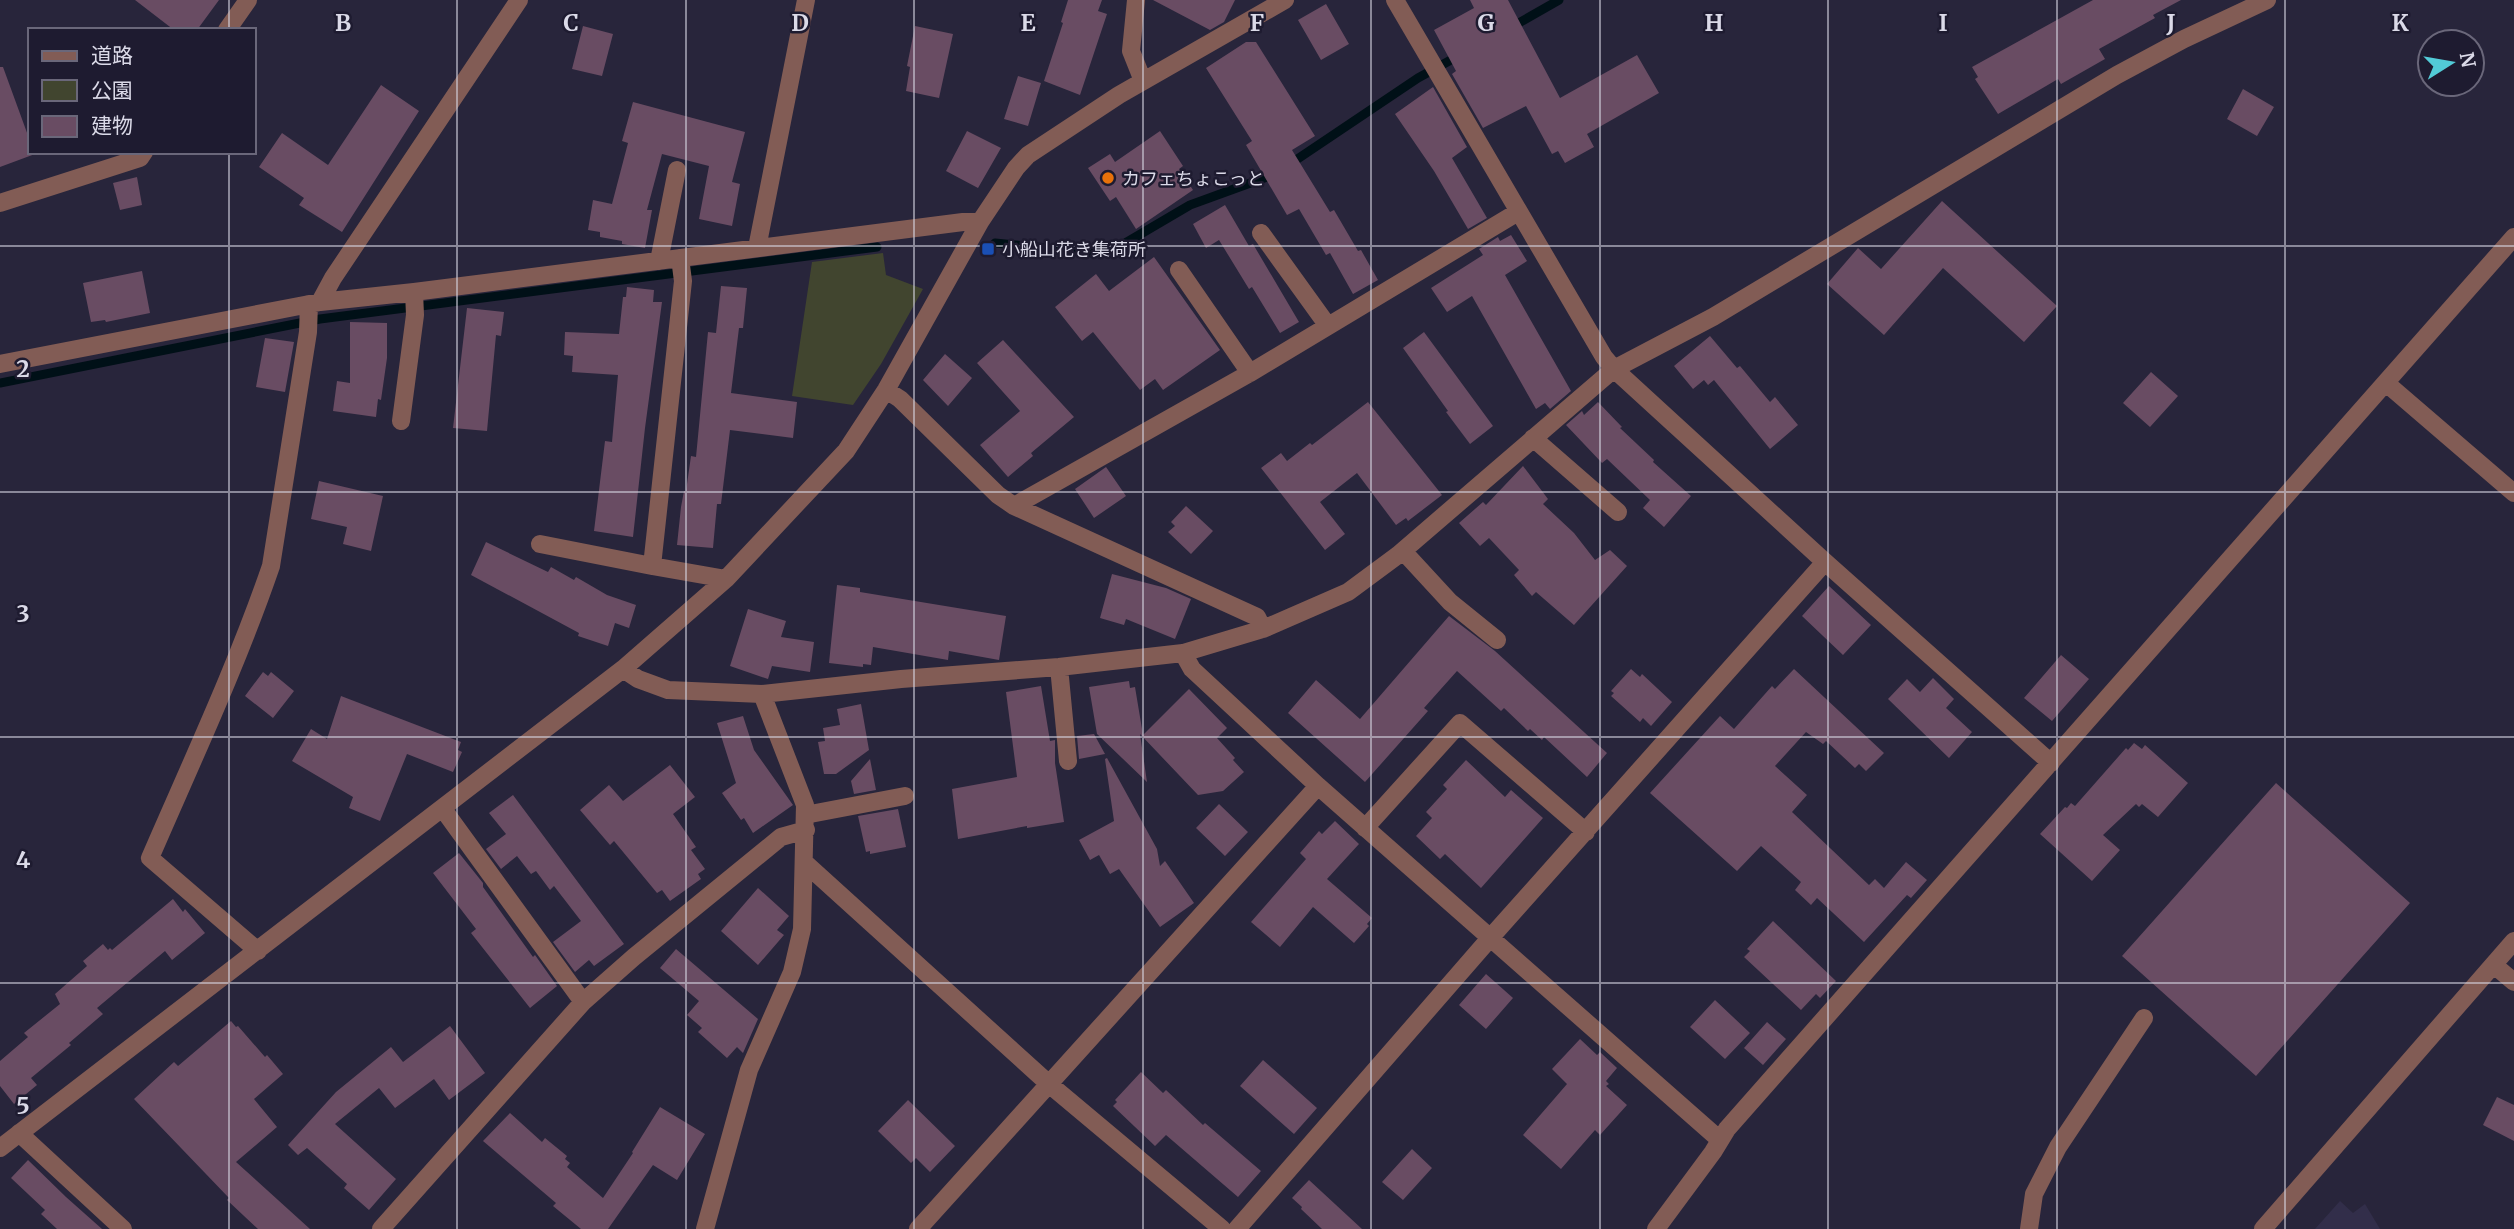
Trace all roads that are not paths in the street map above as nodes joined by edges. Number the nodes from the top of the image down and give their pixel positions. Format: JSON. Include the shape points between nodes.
{"nodes":[{"id":1,"x":248,"y":0,"type":"edge"},
{"id":2,"x":519,"y":0,"type":"edge"},
{"id":3,"x":806,"y":0,"type":"edge"},
{"id":4,"x":1136,"y":0,"type":"edge"},
{"id":5,"x":1285,"y":0,"type":"edge"},
{"id":6,"x":1395,"y":0,"type":"edge"},
{"id":7,"x":2267,"y":0,"type":"edge"},
{"id":8,"x":228,"y":28,"type":"edge"},
{"id":9,"x":1143,"y":81,"type":"junction"},
{"id":10,"x":143,"y":154,"type":"edge"},
{"id":11,"x":677,"y":170,"type":"dead end"},
{"id":12,"x":0,"y":203,"type":"edge"},
{"id":13,"x":1518,"y":212,"type":"junction"},
{"id":14,"x":980,"y":222,"type":"junction"},
{"id":15,"x":1261,"y":233,"type":"dead end"},
{"id":16,"x":2514,"y":237,"type":"edge"},
{"id":17,"x":757,"y":248,"type":"junction"},
{"id":18,"x":680,"y":258,"type":"junction"},
{"id":19,"x":659,"y":261,"type":"junction"},
{"id":20,"x":1179,"y":270,"type":"dead end"},
{"id":21,"x":414,"y":292,"type":"junction"},
{"id":22,"x":315,"y":303,"type":"junction"},
{"id":23,"x":1328,"y":326,"type":"junction"},
{"id":24,"x":0,"y":364,"type":"edge"},
{"id":25,"x":1614,"y":369,"type":"junction"},
{"id":26,"x":1250,"y":373,"type":"junction"},
{"id":27,"x":2386,"y":383,"type":"junction"},
{"id":28,"x":886,"y":390,"type":"junction"},
{"id":29,"x":401,"y":421,"type":"dead end"},
{"id":30,"x":1533,"y":438,"type":"junction"},
{"id":31,"x":2514,"y":493,"type":"edge"},
{"id":32,"x":1014,"y":506,"type":"junction"},
{"id":33,"x":1618,"y":512,"type":"dead end"},
{"id":34,"x":540,"y":544,"type":"dead end"},
{"id":35,"x":1403,"y":551,"type":"junction"},
{"id":36,"x":1825,"y":562,"type":"junction"},
{"id":37,"x":652,"y":566,"type":"junction"},
{"id":38,"x":726,"y":579,"type":"junction"},
{"id":39,"x":1264,"y":629,"type":"junction"},
{"id":40,"x":1497,"y":640,"type":"dead end"},
{"id":41,"x":1183,"y":653,"type":"junction"},
{"id":42,"x":1059,"y":667,"type":"junction"},
{"id":43,"x":623,"y":669,"type":"junction"},
{"id":44,"x":762,"y":694,"type":"junction"},
{"id":45,"x":1068,"y":761,"type":"dead end"},
{"id":46,"x":2051,"y":763,"type":"junction"},
{"id":47,"x":1318,"y":786,"type":"junction"},
{"id":48,"x":905,"y":796,"type":"dead end"},
{"id":49,"x":443,"y":809,"type":"junction"},
{"id":50,"x":806,"y":822,"type":"junction"},
{"id":51,"x":1365,"y":828,"type":"junction"},
{"id":52,"x":1586,"y":832,"type":"junction"},
{"id":53,"x":804,"y":863,"type":"junction"},
{"id":54,"x":1491,"y":937,"type":"junction"},
{"id":55,"x":2514,"y":941,"type":"edge"},
{"id":56,"x":258,"y":951,"type":"junction"},
{"id":57,"x":2494,"y":965,"type":"junction"},
{"id":58,"x":2514,"y":982,"type":"edge"},
{"id":59,"x":583,"y":1002,"type":"junction"},
{"id":60,"x":2144,"y":1017,"type":"dead end"},
{"id":61,"x":1049,"y":1084,"type":"junction"},
{"id":62,"x":19,"y":1133,"type":"junction"},
{"id":63,"x":1720,"y":1140,"type":"junction"},
{"id":64,"x":0,"y":1148,"type":"edge"},
{"id":65,"x":123,"y":1229,"type":"edge"},
{"id":66,"x":381,"y":1229,"type":"edge"},
{"id":67,"x":705,"y":1229,"type":"edge"},
{"id":68,"x":918,"y":1229,"type":"edge"},
{"id":69,"x":1222,"y":1229,"type":"edge"},
{"id":70,"x":1237,"y":1229,"type":"edge"},
{"id":71,"x":1656,"y":1229,"type":"edge"},
{"id":72,"x":2029,"y":1229,"type":"edge"},
{"id":73,"x":2263,"y":1229,"type":"edge"}],
"edges":[{"from":1,"to":8,"type":"street"},
{"from":2,"to":22,"type":"street"},
{"from":3,"to":17,"type":"street"},
{"from":4,"to":9,"type":"street","via":[[1131,51]]},
{"from":5,"to":9,"type":"street"},
{"from":6,"to":13,"type":"street"},
{"from":7,"to":25,"type":"street","via":[[2117,75],[1713,317]]},
{"from":9,"to":14,"type":"street","via":[[1028,155]]},
{"from":10,"to":12,"type":"street"},
{"from":11,"to":19,"type":"street"},
{"from":13,"to":23,"type":"street"},
{"from":13,"to":25,"type":"street"},
{"from":14,"to":17,"type":"street"},
{"from":14,"to":28,"type":"street"},
{"from":15,"to":23,"type":"street"},
{"from":16,"to":27,"type":"street"},
{"from":17,"to":18,"type":"street"},
{"from":18,"to":19,"type":"street"},
{"from":18,"to":37,"type":"street","via":[[683,281]]},
{"from":19,"to":21,"type":"street"},
{"from":20,"to":26,"type":"street"},
{"from":21,"to":22,"type":"street"},
{"from":21,"to":29,"type":"street"},
{"from":22,"to":24,"type":"street"},
{"from":22,"to":56,"type":"street","via":[[271,566],[150,858]]},
{"from":23,"to":26,"type":"street"},
{"from":25,"to":30,"type":"street"},
{"from":25,"to":36,"type":"street"},
{"from":26,"to":32,"type":"street"},
{"from":27,"to":31,"type":"street"},
{"from":27,"to":46,"type":"street"},
{"from":28,"to":32,"type":"street"},
{"from":28,"to":38,"type":"street","via":[[845,451]]},
{"from":30,"to":33,"type":"street"},
{"from":30,"to":35,"type":"street"},
{"from":32,"to":39,"type":"street","via":[[1257,617]]},
{"from":34,"to":37,"type":"street"},
{"from":35,"to":39,"type":"street","via":[[1348,592]]},
{"from":35,"to":40,"type":"street","via":[[1451,602]]},
{"from":36,"to":46,"type":"street"},
{"from":36,"to":52,"type":"street"},
{"from":37,"to":38,"type":"street"},
{"from":38,"to":43,"type":"street"},
{"from":39,"to":41,"type":"street"},
{"from":41,"to":42,"type":"street"},
{"from":41,"to":47,"type":"street","via":[[1192,669]]},
{"from":42,"to":44,"type":"street"},
{"from":42,"to":45,"type":"street"},
{"from":43,"to":44,"type":"street","via":[[667,690]]},
{"from":43,"to":49,"type":"street"},
{"from":44,"to":50,"type":"street","via":[[805,805]]},
{"from":46,"to":63,"type":"street"},
{"from":47,"to":51,"type":"street"},
{"from":47,"to":61,"type":"street"},
{"from":48,"to":50,"type":"street"},
{"from":49,"to":56,"type":"street"},
{"from":49,"to":59,"type":"street"},
{"from":50,"to":53,"type":"street"},
{"from":50,"to":59,"type":"street"},
{"from":51,"to":52,"type":"street","via":[[1460,723]]},
{"from":51,"to":54,"type":"street"},
{"from":52,"to":54,"type":"street"},
{"from":53,"to":61,"type":"street"},
{"from":53,"to":67,"type":"street","via":[[802,929],[792,972],[749,1070]]},
{"from":54,"to":63,"type":"street"},
{"from":54,"to":70,"type":"street"},
{"from":55,"to":57,"type":"street"},
{"from":56,"to":62,"type":"street"},
{"from":57,"to":58,"type":"street"},
{"from":57,"to":73,"type":"street"},
{"from":59,"to":66,"type":"street"},
{"from":60,"to":72,"type":"street","via":[[2059,1147],[2034,1194]]},
{"from":61,"to":68,"type":"street"},
{"from":61,"to":69,"type":"street"},
{"from":62,"to":64,"type":"street"},
{"from":62,"to":65,"type":"street"},
{"from":63,"to":71,"type":"street"}]}
